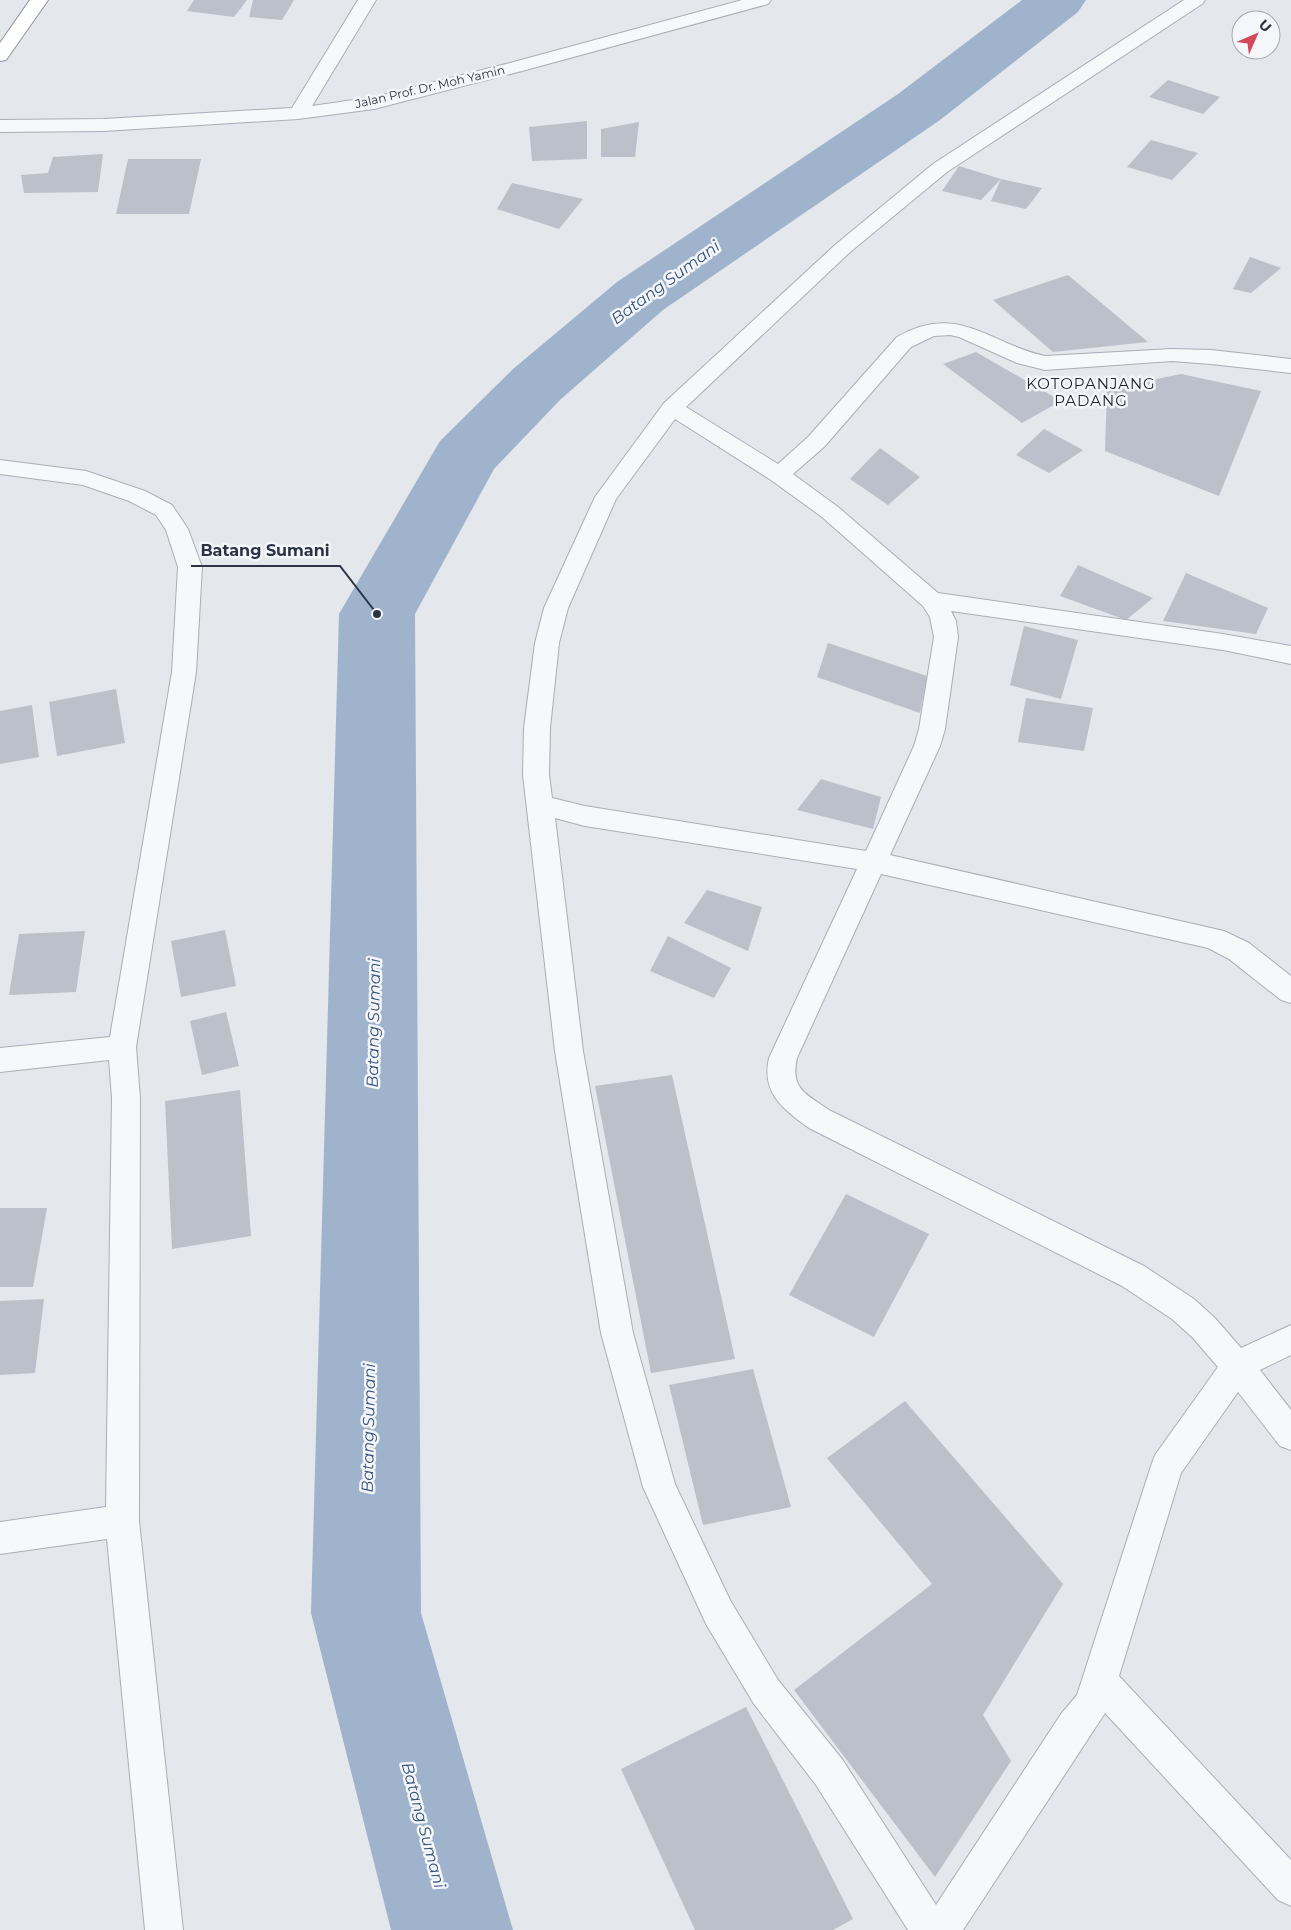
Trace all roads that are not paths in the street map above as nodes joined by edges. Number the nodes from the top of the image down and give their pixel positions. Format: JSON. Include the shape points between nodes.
{"nodes":[{"id":1,"x":38,"y":0,"type":"edge"},
{"id":2,"x":367,"y":0,"type":"edge"},
{"id":3,"x":762,"y":0,"type":"edge"},
{"id":4,"x":1196,"y":0,"type":"edge"},
{"id":5,"x":0,"y":56,"type":"edge"},
{"id":6,"x":298,"y":114,"type":"junction"},
{"id":7,"x":0,"y":126,"type":"edge"},
{"id":8,"x":1291,"y":366,"type":"edge"},
{"id":9,"x":672,"y":408,"type":"junction"},
{"id":10,"x":0,"y":467,"type":"edge"},
{"id":11,"x":779,"y":475,"type":"junction"},
{"id":12,"x":931,"y":600,"type":"junction"},
{"id":13,"x":1291,"y":655,"type":"edge"},
{"id":14,"x":540,"y":805,"type":"junction"},
{"id":15,"x":874,"y":862,"type":"junction"},
{"id":16,"x":1291,"y":992,"type":"edge"},
{"id":17,"x":122,"y":1046,"type":"junction"},
{"id":18,"x":0,"y":1060,"type":"edge"},
{"id":19,"x":1291,"y":1339,"type":"edge"},
{"id":20,"x":1237,"y":1366,"type":"junction"},
{"id":21,"x":1291,"y":1435,"type":"edge"},
{"id":22,"x":122,"y":1521,"type":"junction"},
{"id":23,"x":0,"y":1538,"type":"edge"},
{"id":24,"x":1100,"y":1682,"type":"junction"},
{"id":25,"x":1291,"y":1887,"type":"edge"},
{"id":26,"x":164,"y":1930,"type":"edge"},
{"id":27,"x":930,"y":1930,"type":"edge"},
{"id":28,"x":941,"y":1930,"type":"edge"}],
"edges":[{"from":1,"to":5,"type":"highway"},
{"from":2,"to":6,"type":"street"},
{"from":3,"to":6,"type":"street","name":"Jalan Prof. Dr. Moh Yamin","via":[[374,103]]},
{"from":4,"to":9,"type":"street","via":[[940,168],[842,249]]},
{"from":6,"to":7,"type":"street","name":"Jalan Prof. Dr. Moh Yamin","via":[[104,125]]},
{"from":8,"to":11,"type":"street","via":[[1185,356],[1045,363],[1024,358],[966,332],[932,330],[904,342],[816,442]]},
{"from":9,"to":11,"type":"street"},
{"from":9,"to":14,"type":"street","via":[[606,497],[556,608],[547,643],[537,728],[536,775]]},
{"from":10,"to":17,"type":"street","via":[[86,478],[137,496],[164,510],[178,530],[190,567],[184,672]]},
{"from":11,"to":12,"type":"street","via":[[830,512]]},
{"from":12,"to":13,"type":"street","via":[[1223,642]]},
{"from":12,"to":15,"type":"street","via":[[941,610],[946,636],[932,729]]},
{"from":14,"to":15,"type":"street","via":[[585,816]]},
{"from":14,"to":27,"type":"street","via":[[570,1051],[617,1333],[659,1487],[718,1612],[766,1692],[829,1772]]},
{"from":15,"to":16,"type":"street","via":[[1214,939],[1238,951]]},
{"from":15,"to":20,"type":"street","via":[[784,1058],[780,1074],[785,1090],[819,1119],[1140,1281],[1183,1309]]},
{"from":17,"to":18,"type":"street"},
{"from":17,"to":22,"type":"street","via":[[126,1098]]},
{"from":19,"to":20,"type":"street"},
{"from":20,"to":21,"type":"street"},
{"from":20,"to":24,"type":"street","via":[[1167,1466]]},
{"from":22,"to":23,"type":"street"},
{"from":22,"to":26,"type":"street"},
{"from":24,"to":25,"type":"street"},
{"from":24,"to":28,"type":"street","via":[[1090,1707]]}]}
